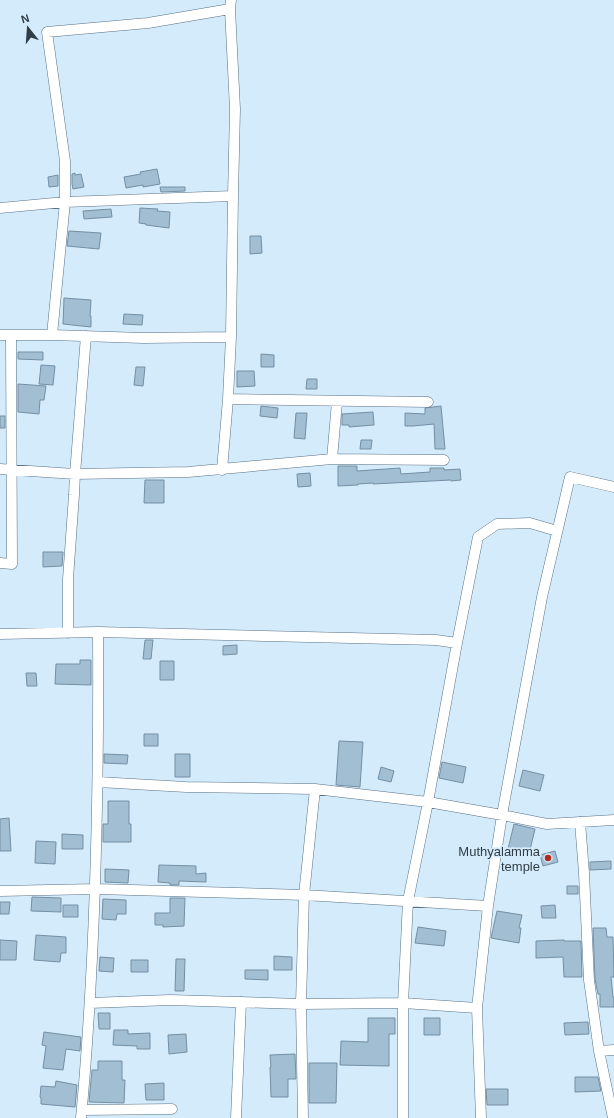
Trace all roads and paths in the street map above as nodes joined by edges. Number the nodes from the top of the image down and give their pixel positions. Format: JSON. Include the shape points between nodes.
{"nodes":[{"id":1,"x":230,"y":5,"type":"edge"},
{"id":2,"x":233,"y":196,"type":"junction"},
{"id":3,"x":65,"y":202,"type":"junction"},
{"id":4,"x":0,"y":208,"type":"edge"},
{"id":5,"x":0,"y":335,"type":"edge"},
{"id":6,"x":52,"y":335,"type":"junction"},
{"id":7,"x":11,"y":336,"type":"junction"},
{"id":8,"x":86,"y":336,"type":"junction"},
{"id":9,"x":231,"y":337,"type":"junction"},
{"id":10,"x":228,"y":399,"type":"junction"},
{"id":11,"x":337,"y":402,"type":"junction"},
{"id":12,"x":428,"y":402,"type":"dead end"},
{"id":13,"x":332,"y":459,"type":"junction"},
{"id":14,"x":444,"y":460,"type":"dead end"},
{"id":15,"x":0,"y":469,"type":"edge"},
{"id":16,"x":11,"y":470,"type":"junction"},
{"id":17,"x":222,"y":470,"type":"junction"},
{"id":18,"x":74,"y":474,"type":"junction"},
{"id":19,"x":614,"y":486,"type":"edge"},
{"id":20,"x":557,"y":531,"type":"junction"},
{"id":21,"x":0,"y":563,"type":"edge"},
{"id":22,"x":98,"y":632,"type":"junction"},
{"id":23,"x":68,"y":633,"type":"junction"},
{"id":24,"x":0,"y":634,"type":"edge"},
{"id":25,"x":457,"y":643,"type":"junction"},
{"id":26,"x":98,"y":782,"type":"junction"},
{"id":27,"x":315,"y":789,"type":"junction"},
{"id":28,"x":428,"y":802,"type":"junction"},
{"id":29,"x":502,"y":815,"type":"junction"},
{"id":30,"x":614,"y":820,"type":"edge"},
{"id":31,"x":580,"y":822,"type":"junction"},
{"id":32,"x":96,"y":889,"type":"junction"},
{"id":33,"x":0,"y":891,"type":"edge"},
{"id":34,"x":304,"y":895,"type":"junction"},
{"id":35,"x":408,"y":901,"type":"junction"},
{"id":36,"x":488,"y":906,"type":"junction"},
{"id":37,"x":241,"y":1002,"type":"junction"},
{"id":38,"x":90,"y":1003,"type":"junction"},
{"id":39,"x":402,"y":1003,"type":"junction"},
{"id":40,"x":301,"y":1004,"type":"junction"},
{"id":41,"x":477,"y":1008,"type":"junction"},
{"id":42,"x":614,"y":1050,"type":"edge"},
{"id":43,"x":599,"y":1051,"type":"junction"},
{"id":44,"x":611,"y":1099,"type":"edge"},
{"id":45,"x":172,"y":1109,"type":"dead end"},
{"id":46,"x":82,"y":1114,"type":"edge"},
{"id":47,"x":236,"y":1118,"type":"edge"},
{"id":48,"x":303,"y":1118,"type":"edge"},
{"id":49,"x":403,"y":1118,"type":"edge"},
{"id":50,"x":481,"y":1118,"type":"edge"},
{"id":51,"x":613,"y":1118,"type":"edge"}],
"edges":[{"from":1,"to":2,"type":"street","via":[[236,109]]},
{"from":1,"to":3,"type":"street","via":[[148,23],[47,32],[65,161]]},
{"from":2,"to":3,"type":"street"},
{"from":2,"to":9,"type":"street"},
{"from":3,"to":4,"type":"street"},
{"from":3,"to":6,"type":"street"},
{"from":5,"to":7,"type":"street"},
{"from":6,"to":7,"type":"street"},
{"from":6,"to":8,"type":"street"},
{"from":7,"to":16,"type":"street"},
{"from":8,"to":9,"type":"street"},
{"from":8,"to":18,"type":"street"},
{"from":9,"to":10,"type":"street"},
{"from":10,"to":11,"type":"street"},
{"from":10,"to":17,"type":"street"},
{"from":11,"to":12,"type":"street"},
{"from":11,"to":13,"type":"street"},
{"from":13,"to":14,"type":"street"},
{"from":13,"to":17,"type":"street"},
{"from":15,"to":16,"type":"street"},
{"from":16,"to":18,"type":"street"},
{"from":16,"to":21,"type":"street","via":[[12,564]]},
{"from":17,"to":18,"type":"street"},
{"from":18,"to":23,"type":"street","via":[[68,579]]},
{"from":19,"to":20,"type":"street","via":[[570,477]]},
{"from":20,"to":25,"type":"street","via":[[530,523],[497,524],[478,537]]},
{"from":20,"to":29,"type":"street","via":[[542,597]]},
{"from":22,"to":23,"type":"street"},
{"from":22,"to":25,"type":"street","via":[[436,640]]},
{"from":22,"to":26,"type":"street"},
{"from":23,"to":24,"type":"street"},
{"from":25,"to":28,"type":"street"},
{"from":26,"to":27,"type":"street","via":[[186,787]]},
{"from":26,"to":32,"type":"street"},
{"from":27,"to":28,"type":"street"},
{"from":27,"to":34,"type":"street"},
{"from":28,"to":29,"type":"street"},
{"from":28,"to":35,"type":"street"},
{"from":29,"to":31,"type":"street","via":[[547,824]]},
{"from":29,"to":36,"type":"street"},
{"from":30,"to":31,"type":"street"},
{"from":31,"to":43,"type":"street","via":[[589,980]]},
{"from":32,"to":33,"type":"street"},
{"from":32,"to":34,"type":"street"},
{"from":32,"to":38,"type":"street"},
{"from":34,"to":35,"type":"street"},
{"from":34,"to":40,"type":"street"},
{"from":35,"to":36,"type":"street"},
{"from":35,"to":39,"type":"street"},
{"from":36,"to":41,"type":"street"},
{"from":37,"to":38,"type":"street","via":[[170,1000]]},
{"from":37,"to":40,"type":"street"},
{"from":37,"to":47,"type":"street"},
{"from":38,"to":46,"type":"street"},
{"from":39,"to":40,"type":"street"},
{"from":39,"to":41,"type":"street"},
{"from":39,"to":49,"type":"street"},
{"from":40,"to":48,"type":"street"},
{"from":41,"to":50,"type":"street"},
{"from":42,"to":43,"type":"street"},
{"from":43,"to":44,"type":"street"},
{"from":44,"to":51,"type":"street"},
{"from":45,"to":46,"type":"street"}]}
